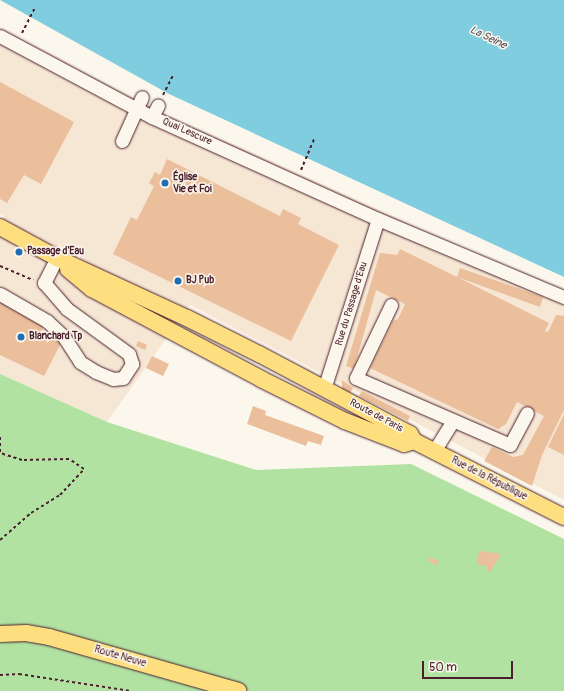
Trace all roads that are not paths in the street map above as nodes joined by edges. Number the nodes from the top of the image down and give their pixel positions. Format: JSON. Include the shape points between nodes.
{"nodes":[{"id":1,"x":0,"y":36,"type":"edge"},
{"id":2,"x":139,"y":103,"type":"junction"},
{"id":3,"x":158,"y":105,"type":"road end"},
{"id":4,"x":152,"y":117,"type":"junction"},
{"id":5,"x":122,"y":141,"type":"dead end"},
{"id":6,"x":378,"y":219,"type":"junction"},
{"id":7,"x":0,"y":227,"type":"edge"},
{"id":8,"x":56,"y":258,"type":"junction"},
{"id":9,"x":0,"y":294,"type":"edge"},
{"id":10,"x":564,"y":297,"type":"edge"},
{"id":11,"x":391,"y":305,"type":"dead end"},
{"id":12,"x":324,"y":389,"type":"junction"},
{"id":13,"x":318,"y":407,"type":"junction"},
{"id":14,"x":527,"y":413,"type":"dead end"},
{"id":15,"x":453,"y":420,"type":"junction"},
{"id":16,"x":414,"y":441,"type":"junction"},
{"id":17,"x":434,"y":451,"type":"junction"},
{"id":18,"x":564,"y":518,"type":"edge"},
{"id":19,"x":0,"y":634,"type":"edge"},
{"id":20,"x":238,"y":691,"type":"edge"}],
"edges":[{"from":1,"to":2,"type":"street","name":"Quai Lescure","via":[[18,40]]},
{"from":2,"to":4,"type":"street","name":"Quai Lescure"},
{"from":2,"to":5,"type":"street"},
{"from":3,"to":4,"type":"street"},
{"from":4,"to":6,"type":"street","name":"Quai Lescure","via":[[300,173]]},
{"from":6,"to":10,"type":"street","name":"Quai Lescure"},
{"from":6,"to":12,"type":"street","name":"Rue du Passage d'Eau"},
{"from":7,"to":8,"type":"main road","name":"Route de Paris"},
{"from":8,"to":9,"type":"street","via":[[44,283],[67,309],[129,354],[132,364],[123,378],[113,379],[80,362],[64,337],[47,321]]},
{"from":8,"to":12,"type":"main road","name":"Route de Paris","via":[[187,318]]},
{"from":8,"to":13,"type":"main road","name":"Route de Paris","via":[[92,289],[160,328]]},
{"from":11,"to":15,"type":"street","via":[[356,378]]},
{"from":12,"to":13,"type":"main road"},
{"from":12,"to":16,"type":"main road","name":"Route de Paris","via":[[410,434]]},
{"from":13,"to":16,"type":"main road","name":"Route de Paris","via":[[404,444]]},
{"from":14,"to":15,"type":"street","via":[[510,445]]},
{"from":15,"to":17,"type":"street"},
{"from":16,"to":17,"type":"main road","name":"Rue de la République"},
{"from":17,"to":18,"type":"main road","name":"Rue de la République"},
{"from":19,"to":20,"type":"main road","name":"Route Neuve","via":[[26,633],[49,637]]}]}
